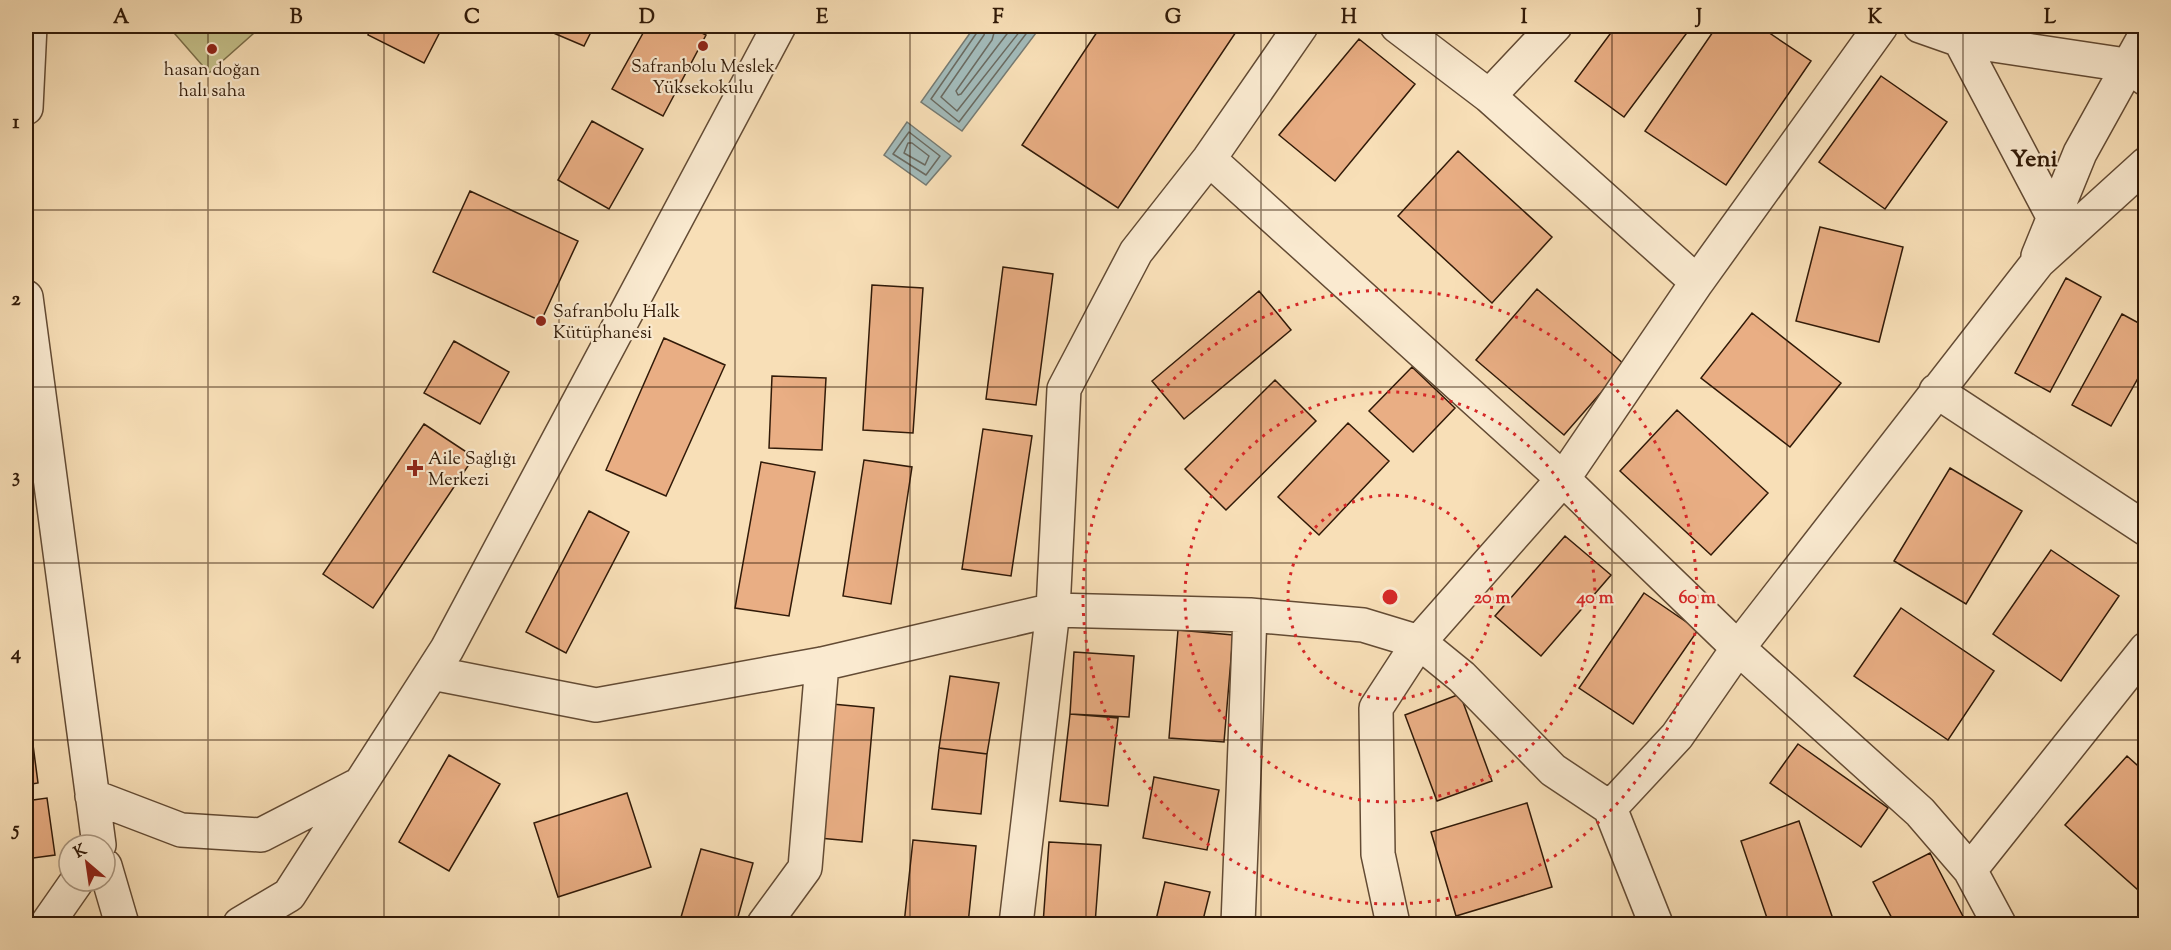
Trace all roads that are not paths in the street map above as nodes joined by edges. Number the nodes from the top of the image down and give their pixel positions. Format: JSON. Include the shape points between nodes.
{"nodes":[{"id":1,"x":30,"y":26,"type":"edge"},
{"id":2,"x":779,"y":26,"type":"edge"},
{"id":3,"x":1301,"y":26,"type":"edge"},
{"id":4,"x":1397,"y":26,"type":"edge"},
{"id":5,"x":1555,"y":26,"type":"edge"},
{"id":6,"x":1881,"y":26,"type":"edge"},
{"id":7,"x":1920,"y":26,"type":"edge"},
{"id":8,"x":2145,"y":34,"type":"edge"},
{"id":9,"x":1960,"y":40,"type":"junction"},
{"id":10,"x":2136,"y":72,"type":"edge"},
{"id":11,"x":1489,"y":96,"type":"junction"},
{"id":12,"x":26,"y":108,"type":"edge"},
{"id":13,"x":1209,"y":159,"type":"junction"},
{"id":14,"x":2145,"y":164,"type":"edge"},
{"id":15,"x":2054,"y":218,"type":"junction"},
{"id":16,"x":2036,"y":264,"type":"junction"},
{"id":17,"x":1697,"y":282,"type":"junction"},
{"id":18,"x":26,"y":297,"type":"edge"},
{"id":19,"x":1936,"y":392,"type":"junction"},
{"id":20,"x":1563,"y":479,"type":"junction"},
{"id":21,"x":26,"y":489,"type":"edge"},
{"id":22,"x":2145,"y":529,"type":"edge"},
{"id":23,"x":59,"y":560,"type":"junction"},
{"id":24,"x":1053,"y":610,"type":"junction"},
{"id":25,"x":1250,"y":615,"type":"junction"},
{"id":26,"x":1419,"y":642,"type":"junction"},
{"id":27,"x":1738,"y":648,"type":"junction"},
{"id":28,"x":2145,"y":649,"type":"edge"},
{"id":29,"x":822,"y":664,"type":"junction"},
{"id":30,"x":432,"y":673,"type":"junction"},
{"id":31,"x":362,"y":783,"type":"junction"},
{"id":32,"x":92,"y":796,"type":"junction"},
{"id":33,"x":1610,"y":808,"type":"junction"},
{"id":34,"x":97,"y":833,"type":"edge"},
{"id":35,"x":1970,"y":870,"type":"junction"},
{"id":36,"x":69,"y":893,"type":"edge"},
{"id":37,"x":113,"y":893,"type":"edge"},
{"id":38,"x":47,"y":924,"type":"edge"},
{"id":39,"x":122,"y":924,"type":"edge"},
{"id":40,"x":240,"y":924,"type":"edge"},
{"id":41,"x":764,"y":924,"type":"edge"},
{"id":42,"x":1016,"y":924,"type":"edge"},
{"id":43,"x":1238,"y":924,"type":"edge"},
{"id":44,"x":1392,"y":924,"type":"edge"},
{"id":45,"x":1656,"y":924,"type":"edge"},
{"id":46,"x":1998,"y":924,"type":"edge"}],
"edges":[{"from":1,"to":12,"type":"street"},
{"from":2,"to":30,"type":"street"},
{"from":3,"to":13,"type":"street"},
{"from":4,"to":11,"type":"street"},
{"from":5,"to":11,"type":"street"},
{"from":6,"to":17,"type":"street"},
{"from":7,"to":9,"type":"street"},
{"from":8,"to":10,"type":"street"},
{"from":9,"to":10,"type":"street"},
{"from":9,"to":15,"type":"street"},
{"from":10,"to":15,"type":"street","via":[[2080,153]]},
{"from":11,"to":17,"type":"street"},
{"from":13,"to":20,"type":"street"},
{"from":13,"to":24,"type":"street","via":[[1136,252],[1064,389]]},
{"from":14,"to":16,"type":"street"},
{"from":15,"to":16,"type":"street"},
{"from":16,"to":19,"type":"street"},
{"from":17,"to":20,"type":"street"},
{"from":18,"to":23,"type":"street"},
{"from":19,"to":22,"type":"street"},
{"from":19,"to":27,"type":"street"},
{"from":20,"to":26,"type":"street"},
{"from":20,"to":27,"type":"street"},
{"from":21,"to":23,"type":"street"},
{"from":23,"to":32,"type":"street"},
{"from":24,"to":25,"type":"street"},
{"from":24,"to":29,"type":"street"},
{"from":24,"to":42,"type":"street"},
{"from":25,"to":26,"type":"street","via":[[1363,625]]},
{"from":25,"to":43,"type":"street"},
{"from":26,"to":33,"type":"street","via":[[1462,677],[1553,770]]},
{"from":26,"to":44,"type":"street","via":[[1376,708],[1378,854]]},
{"from":27,"to":33,"type":"street","via":[[1677,736]]},
{"from":27,"to":35,"type":"street","via":[[1920,812]]},
{"from":28,"to":35,"type":"street"},
{"from":29,"to":30,"type":"street","via":[[596,705]]},
{"from":29,"to":41,"type":"street","via":[[805,868]]},
{"from":30,"to":31,"type":"street"},
{"from":31,"to":32,"type":"street","via":[[261,835],[181,830]]},
{"from":31,"to":40,"type":"street","via":[[289,895]]},
{"from":32,"to":34,"type":"street"},
{"from":33,"to":45,"type":"street"},
{"from":35,"to":46,"type":"street"},
{"from":36,"to":38,"type":"street"},
{"from":37,"to":39,"type":"street"}]}
